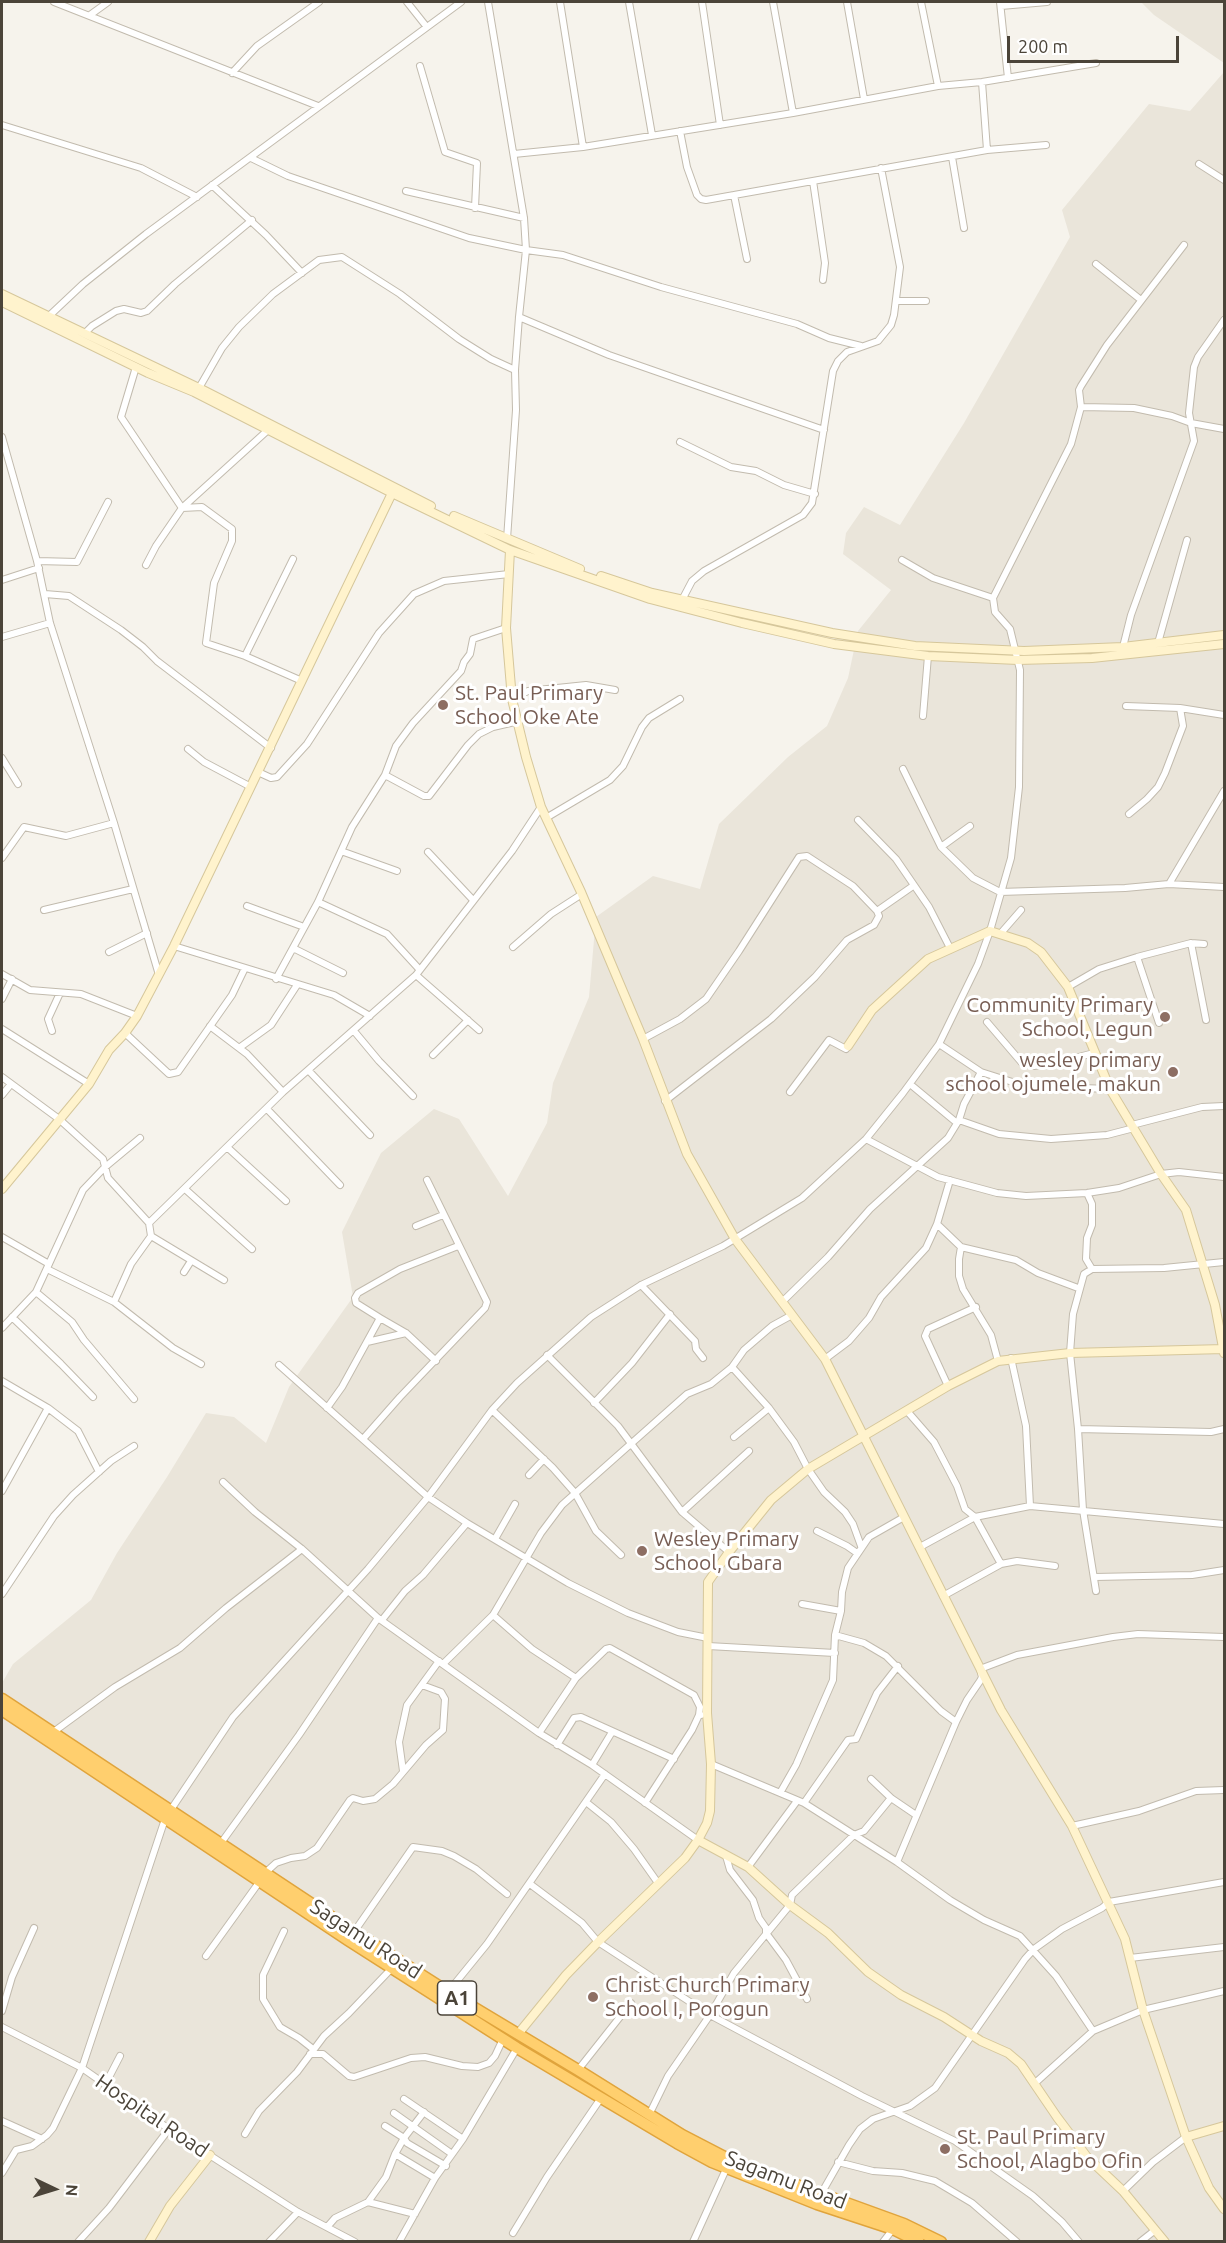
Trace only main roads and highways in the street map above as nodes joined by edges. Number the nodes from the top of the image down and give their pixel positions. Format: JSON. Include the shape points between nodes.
{"nodes":[{"id":1,"x":2,"y":1699,"type":"edge"},
{"id":2,"x":2,"y":1710,"type":"edge"},
{"id":3,"x":168,"y":1815,"type":"junction"},
{"id":4,"x":262,"y":1877,"type":"junction"},
{"id":5,"x":480,"y":2018,"type":"junction"},
{"id":6,"x":919,"y":2241,"type":"edge"},
{"id":7,"x":941,"y":2241,"type":"edge"}],
"edges":[{"from":1,"to":3,"type":"highway","name":"Sagamu Road","number":"A1"},
{"from":2,"to":3,"type":"highway","name":"Sagamu Road","number":"A1"},
{"from":3,"to":4,"type":"highway","name":"Sagamu Road","number":"A1"},
{"from":3,"to":4,"type":"highway","name":"Sagamu Road","number":"A1","via":[[221,1843]]},
{"from":4,"to":5,"type":"highway","name":"Sagamu Road","number":"A1","via":[[392,1968]]},
{"from":4,"to":5,"type":"highway","name":"Sagamu Road","number":"A1","via":[[448,1992]]},
{"from":5,"to":6,"type":"highway","name":"Sagamu Road","number":"A1","via":[[517,2048],[712,2162]]},
{"from":5,"to":7,"type":"highway","name":"Sagamu Road","number":"A1","via":[[518,2034],[736,2163]]}]}
